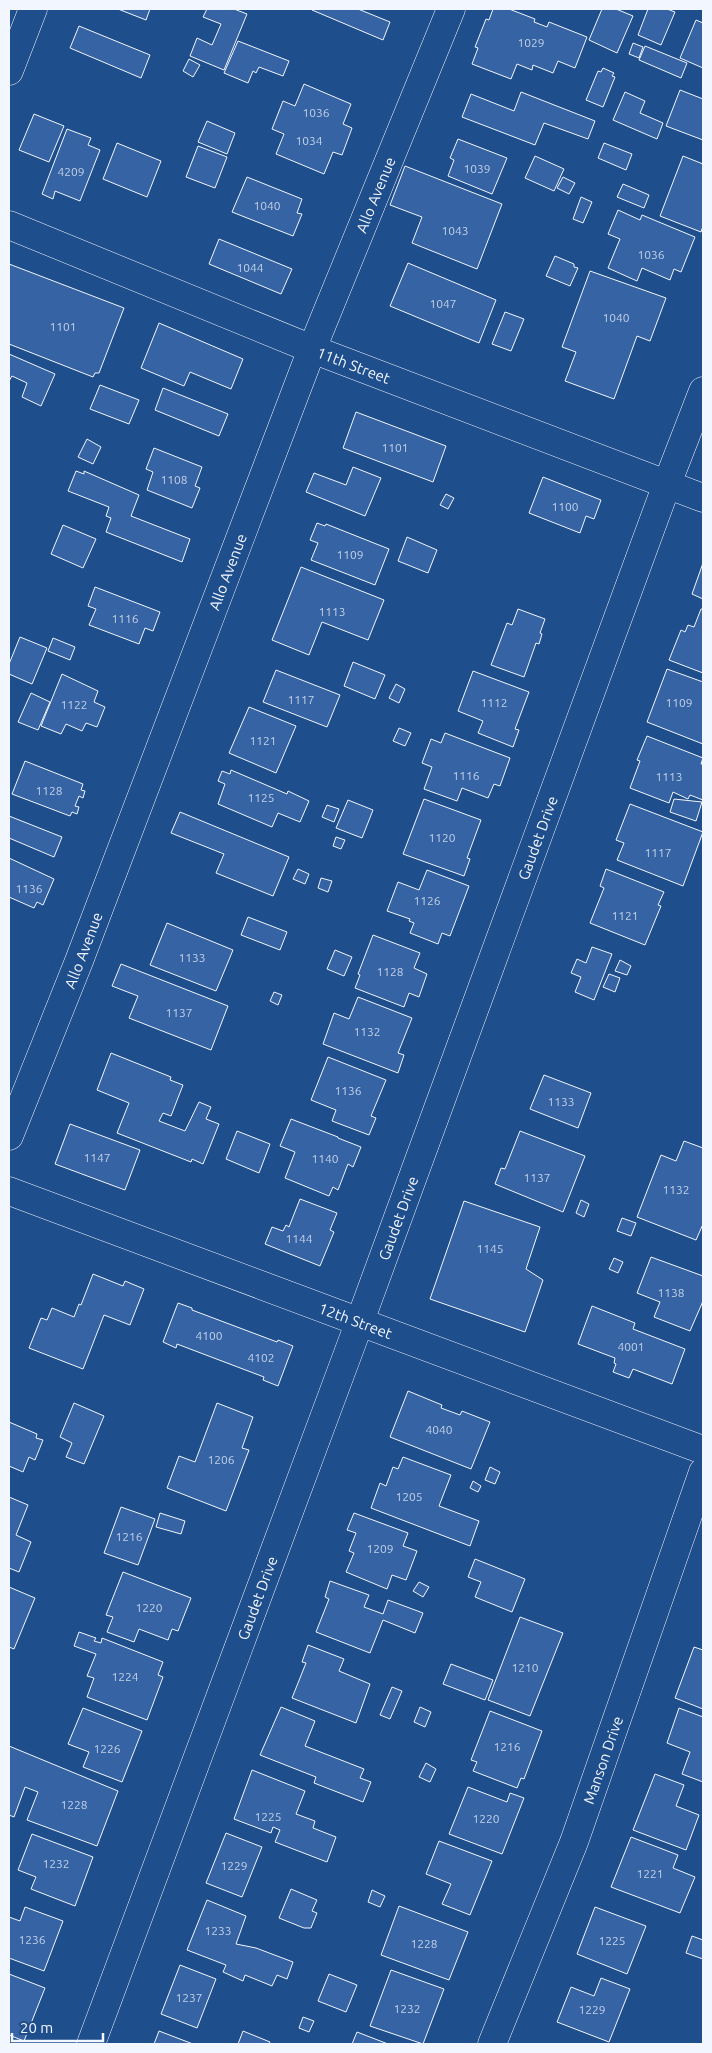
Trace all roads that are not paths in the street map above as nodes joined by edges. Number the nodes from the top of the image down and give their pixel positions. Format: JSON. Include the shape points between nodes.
{"nodes":[{"id":1,"x":33,"y":9,"type":"edge"},
{"id":2,"x":451,"y":9,"type":"edge"},
{"id":3,"x":9,"y":71,"type":"edge"},
{"id":4,"x":9,"y":225,"type":"edge"},
{"id":5,"x":312,"y":349,"type":"junction"},
{"id":6,"x":703,"y":391,"type":"edge"},
{"id":7,"x":667,"y":484,"type":"junction"},
{"id":8,"x":703,"y":498,"type":"edge"},
{"id":9,"x":9,"y":1136,"type":"edge"},
{"id":10,"x":9,"y":1191,"type":"edge"},
{"id":11,"x":360,"y":1321,"type":"junction"},
{"id":12,"x":703,"y":1450,"type":"edge"},
{"id":13,"x":703,"y":1472,"type":"edge"},
{"id":14,"x":90,"y":2044,"type":"edge"},
{"id":15,"x":492,"y":2044,"type":"edge"}],
"edges":[{"from":1,"to":3,"type":"street"},
{"from":2,"to":5,"type":"street","name":"Allo Avenue"},
{"from":4,"to":5,"type":"street","name":"11th Street"},
{"from":5,"to":7,"type":"street","name":"11th Street"},
{"from":5,"to":9,"type":"street","name":"Allo Avenue"},
{"from":6,"to":7,"type":"street","name":"Gaudet Drive"},
{"from":7,"to":8,"type":"street","name":"11th Street"},
{"from":7,"to":11,"type":"street","name":"Gaudet Drive"},
{"from":10,"to":11,"type":"street","name":"12th Street"},
{"from":11,"to":12,"type":"street","name":"12th Street"},
{"from":11,"to":14,"type":"street","name":"Gaudet Drive"},
{"from":13,"to":15,"type":"street","name":"Manson Drive","via":[[574,1842]]}]}
